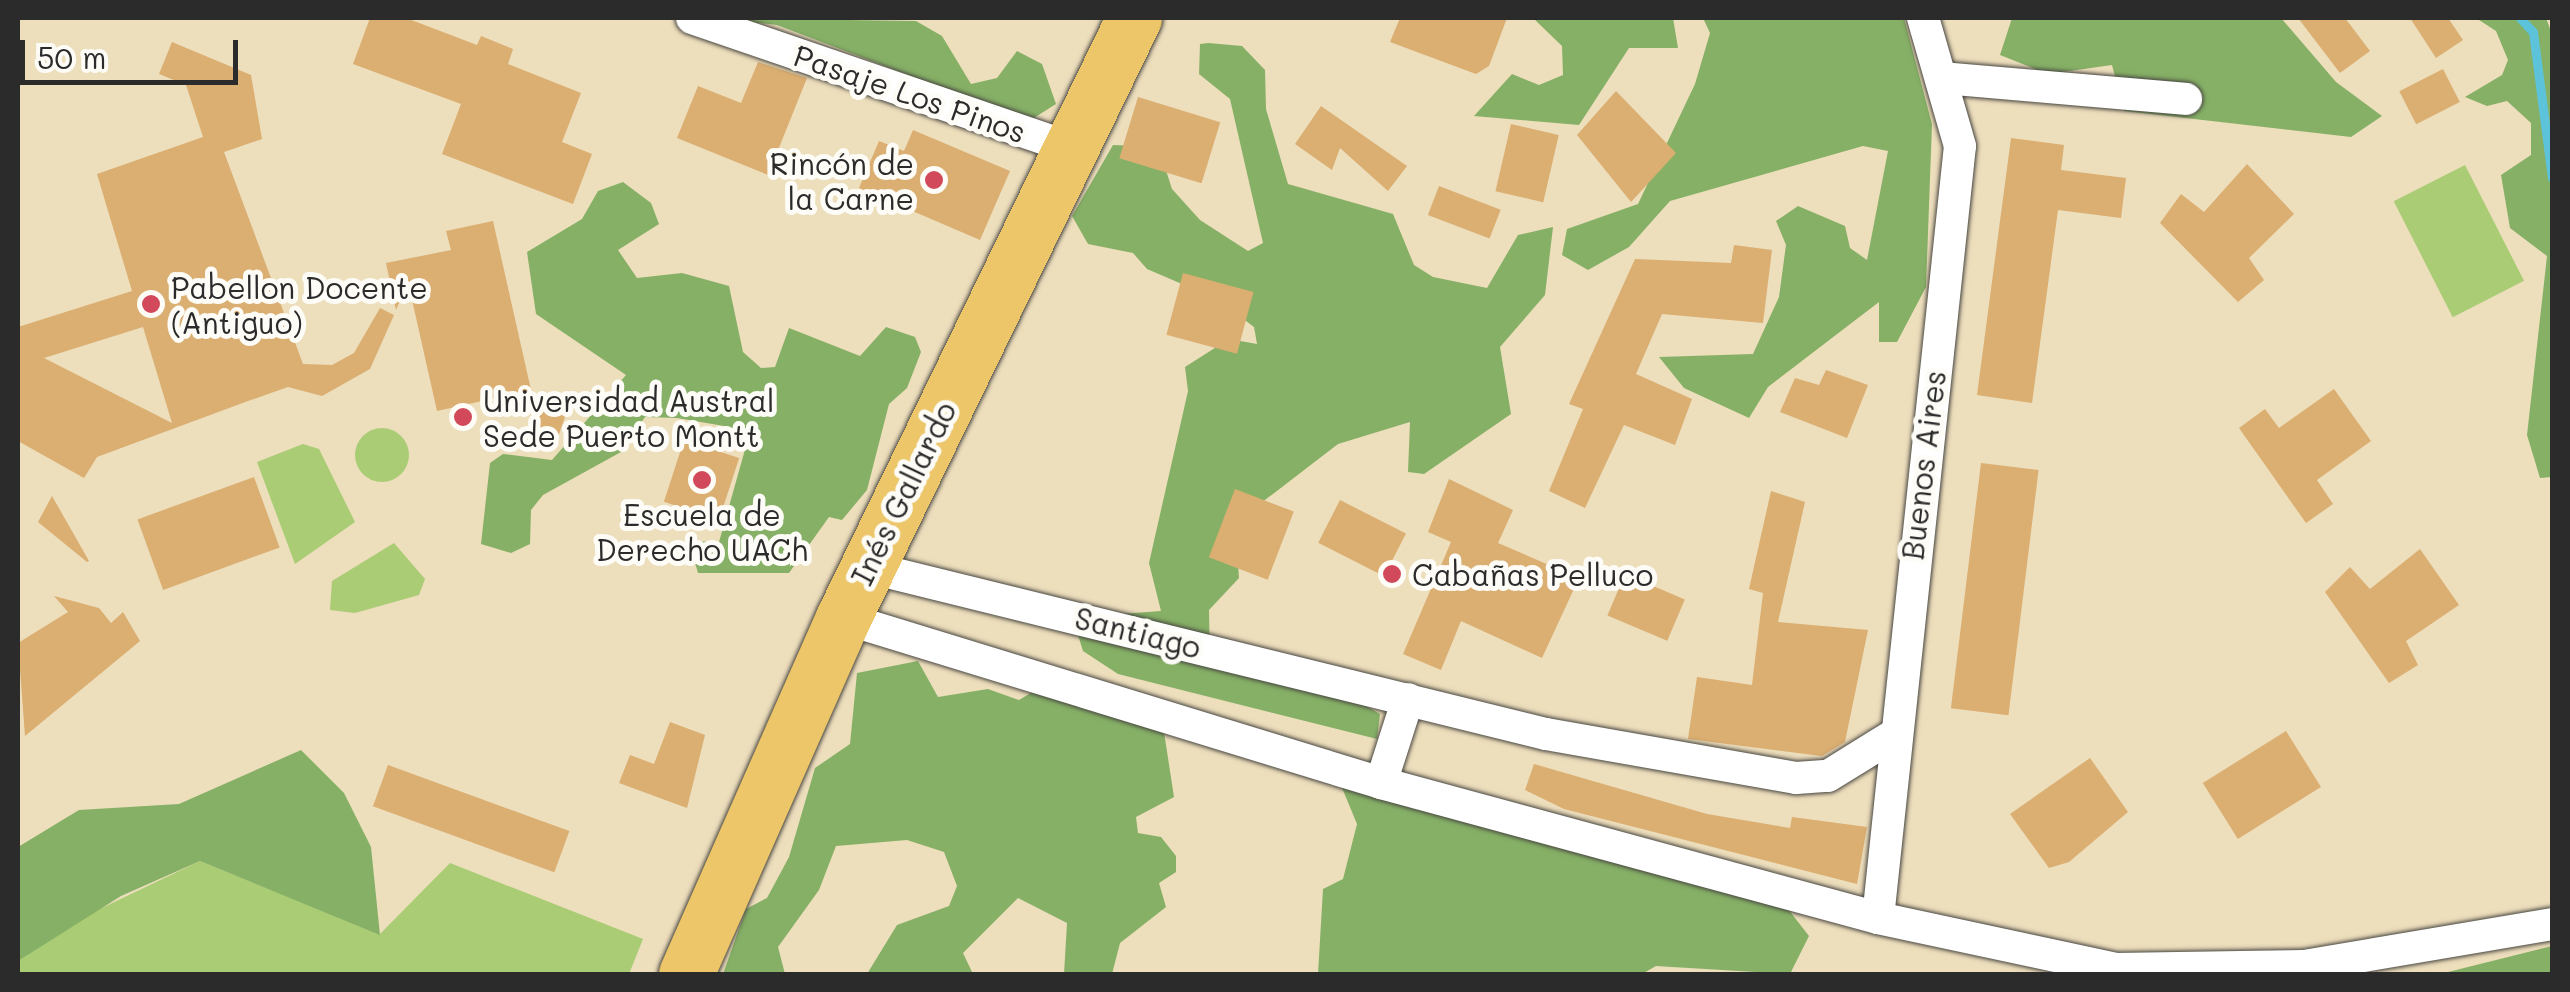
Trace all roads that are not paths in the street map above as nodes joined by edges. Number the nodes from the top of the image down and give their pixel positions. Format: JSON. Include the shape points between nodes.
{"nodes":[{"id":1,"x":692,"y":18,"type":"edge"},
{"id":2,"x":1134,"y":18,"type":"edge"},
{"id":3,"x":1923,"y":18,"type":"edge"},
{"id":4,"x":1942,"y":78,"type":"junction"},
{"id":5,"x":2186,"y":99,"type":"dead end"},
{"id":6,"x":1071,"y":148,"type":"junction"},
{"id":7,"x":867,"y":567,"type":"junction"},
{"id":8,"x":843,"y":618,"type":"junction"},
{"id":9,"x":1408,"y":700,"type":"junction"},
{"id":10,"x":1891,"y":737,"type":"junction"},
{"id":11,"x":1380,"y":783,"type":"junction"},
{"id":12,"x":1878,"y":918,"type":"junction"},
{"id":13,"x":2552,"y":924,"type":"edge"},
{"id":14,"x":686,"y":974,"type":"edge"}],
"edges":[{"from":1,"to":6,"type":"street","name":"Pasaje Los Pinos"},
{"from":2,"to":6,"type":"highway","name":"Inés Gallardo"},
{"from":3,"to":4,"type":"street","name":"Buenos Aires"},
{"from":4,"to":5,"type":"street"},
{"from":4,"to":10,"type":"street","name":"Buenos Aires","via":[[1960,146]]},
{"from":6,"to":7,"type":"highway","name":"Inés Gallardo"},
{"from":7,"to":8,"type":"highway","name":"Inés Gallardo"},
{"from":7,"to":9,"type":"street","name":"Santiago"},
{"from":8,"to":11,"type":"street"},
{"from":8,"to":14,"type":"highway","name":"Inés Gallardo"},
{"from":9,"to":10,"type":"street","name":"Santiago","via":[[1796,778],[1828,776]]},
{"from":9,"to":11,"type":"street"},
{"from":10,"to":12,"type":"street","name":"Buenos Aires"},
{"from":11,"to":12,"type":"street"},
{"from":12,"to":13,"type":"street","via":[[2154,974],[2381,957]]}]}
